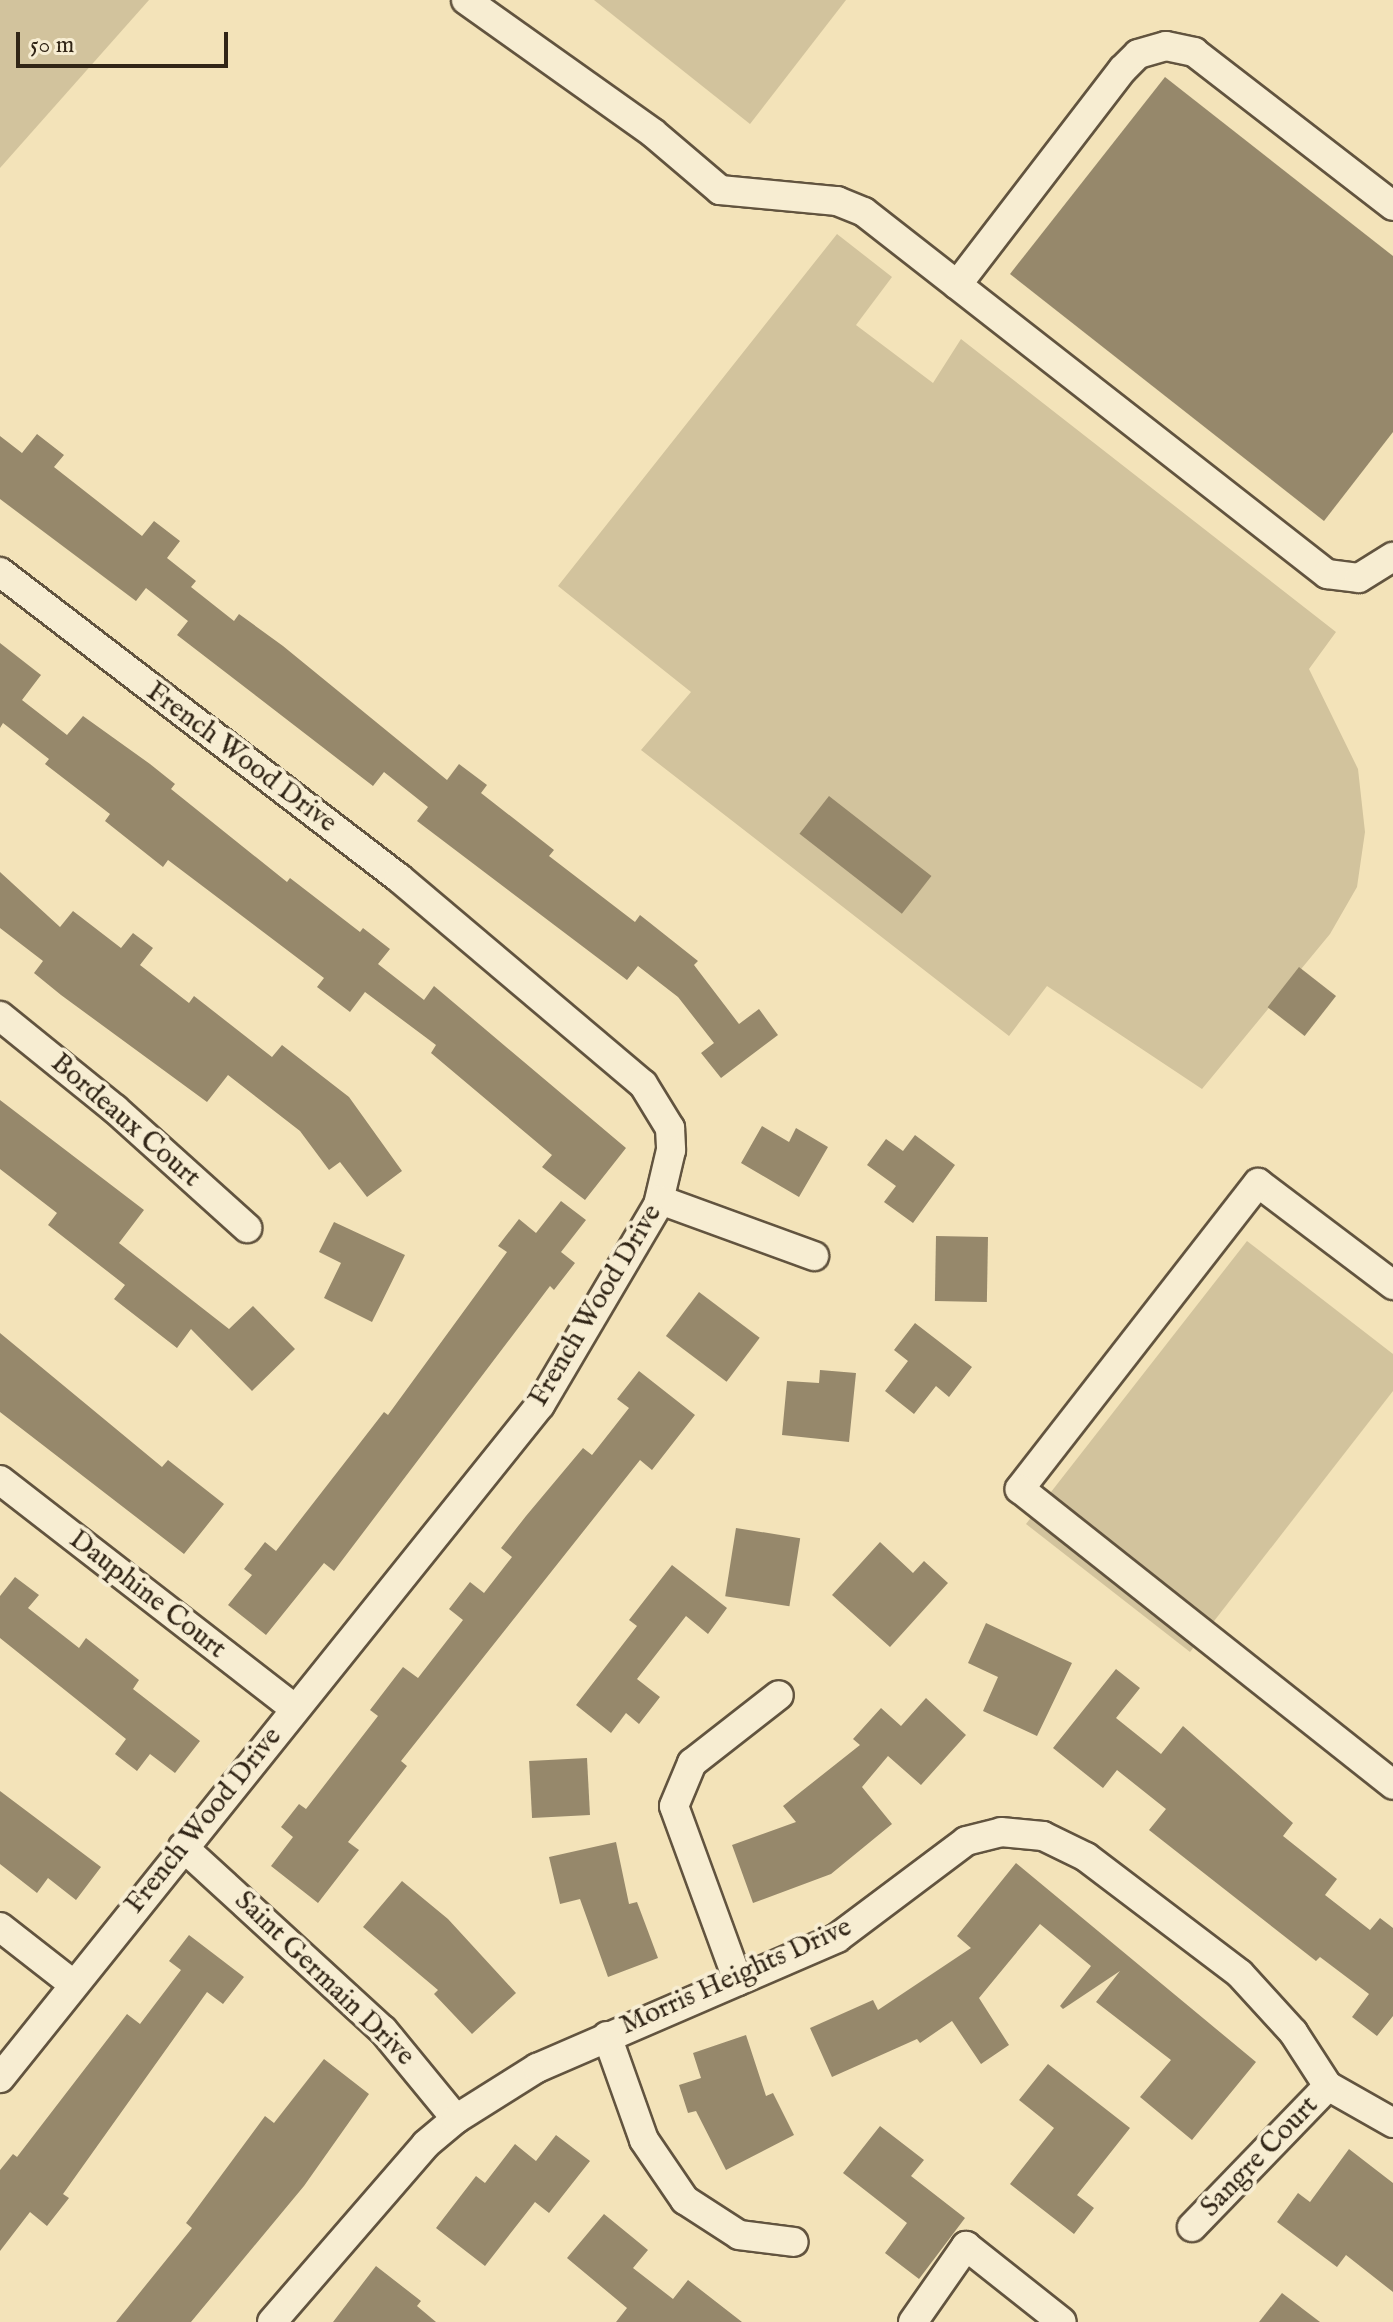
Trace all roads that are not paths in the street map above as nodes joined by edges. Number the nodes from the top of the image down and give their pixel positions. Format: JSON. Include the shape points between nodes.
{"nodes":[{"id":1,"x":466,"y":0,"type":"edge"},
{"id":2,"x":1393,"y":206,"type":"edge"},
{"id":3,"x":957,"y":285,"type":"junction"},
{"id":4,"x":1393,"y":557,"type":"edge"},
{"id":5,"x":0,"y":572,"type":"edge"},
{"id":6,"x":0,"y":1016,"type":"edge"},
{"id":7,"x":660,"y":1200,"type":"junction"},
{"id":8,"x":247,"y":1228,"type":"dead end"},
{"id":9,"x":814,"y":1256,"type":"dead end"},
{"id":10,"x":1393,"y":1285,"type":"edge"},
{"id":11,"x":0,"y":1480,"type":"edge"},
{"id":12,"x":779,"y":1695,"type":"dead end"},
{"id":13,"x":295,"y":1709,"type":"junction"},
{"id":14,"x":1393,"y":1785,"type":"edge"},
{"id":15,"x":183,"y":1847,"type":"junction"},
{"id":16,"x":0,"y":1927,"type":"edge"},
{"id":17,"x":738,"y":1981,"type":"junction"},
{"id":18,"x":73,"y":1984,"type":"junction"},
{"id":19,"x":607,"y":2036,"type":"junction"},
{"id":20,"x":0,"y":2078,"type":"edge"},
{"id":21,"x":1328,"y":2086,"type":"junction"},
{"id":22,"x":456,"y":2119,"type":"junction"},
{"id":23,"x":1393,"y":2123,"type":"edge"},
{"id":24,"x":1192,"y":2227,"type":"dead end"},
{"id":25,"x":794,"y":2242,"type":"dead end"},
{"id":26,"x":272,"y":2322,"type":"edge"},
{"id":27,"x":913,"y":2322,"type":"edge"},
{"id":28,"x":1062,"y":2322,"type":"edge"}],
"edges":[{"from":1,"to":3,"type":"street","via":[[653,133],[720,190],[837,201],[864,212]]},
{"from":2,"to":3,"type":"street","via":[[1194,52],[1166,46],[1138,54],[1123,69]]},
{"from":3,"to":4,"type":"street","via":[[1327,574],[1359,578]]},
{"from":5,"to":7,"type":"street","name":"French Wood Drive","via":[[399,878],[643,1084],[670,1128],[668,1176]]},
{"from":6,"to":8,"type":"street","name":"Bordeaux Court","via":[[115,1109]]},
{"from":7,"to":9,"type":"street"},
{"from":7,"to":13,"type":"street","name":"French Wood Drive","via":[[540,1405]]},
{"from":10,"to":14,"type":"street","via":[[1258,1183],[1020,1489]]},
{"from":11,"to":13,"type":"street","name":"Dauphine Court"},
{"from":12,"to":17,"type":"street","via":[[692,1763],[674,1806]]},
{"from":13,"to":15,"type":"street","name":"French Wood Drive"},
{"from":15,"to":18,"type":"street","name":"French Wood Drive"},
{"from":15,"to":22,"type":"street","name":"Saint Germain Drive","via":[[383,2030]]},
{"from":16,"to":18,"type":"street"},
{"from":17,"to":19,"type":"street","name":"Morris Heights Drive"},
{"from":17,"to":21,"type":"street","name":"Morris Heights Drive","via":[[837,1938],[966,1841],[1001,1832],[1043,1836],[1086,1857],[1240,1974],[1293,2032]]},
{"from":18,"to":20,"type":"street","name":"French Wood Drive"},
{"from":19,"to":22,"type":"street","name":"Morris Heights Drive","via":[[537,2068]]},
{"from":19,"to":25,"type":"street","via":[[644,2140],[685,2200],[739,2235]]},
{"from":21,"to":23,"type":"street"},
{"from":21,"to":24,"type":"street","name":"Sangre Court"},
{"from":22,"to":26,"type":"street","name":"Morris Heights Drive","via":[[426,2144]]},
{"from":27,"to":28,"type":"street","via":[[966,2246]]}]}
